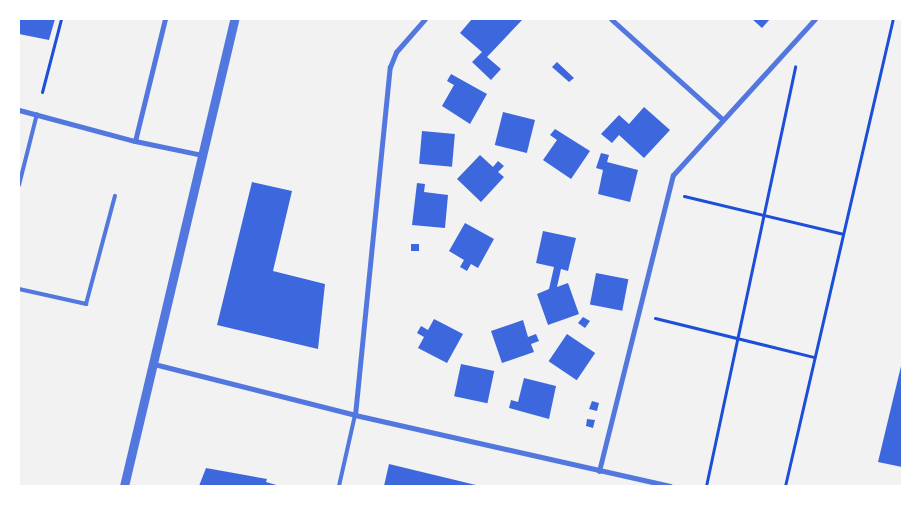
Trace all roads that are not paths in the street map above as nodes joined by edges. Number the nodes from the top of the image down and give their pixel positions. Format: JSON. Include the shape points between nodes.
{"nodes":[{"id":1,"x":165,"y":19,"type":"edge"},
{"id":2,"x":234,"y":19,"type":"edge"},
{"id":3,"x":425,"y":19,"type":"edge"},
{"id":4,"x":611,"y":19,"type":"edge"},
{"id":5,"x":815,"y":19,"type":"edge"},
{"id":6,"x":19,"y":110,"type":"edge"},
{"id":7,"x":37,"y":114,"type":"junction"},
{"id":8,"x":722,"y":119,"type":"junction"},
{"id":9,"x":135,"y":141,"type":"junction"},
{"id":10,"x":202,"y":155,"type":"junction"},
{"id":11,"x":19,"y":186,"type":"edge"},
{"id":12,"x":115,"y":196,"type":"dead end"},
{"id":13,"x":19,"y":288,"type":"edge"},
{"id":14,"x":154,"y":364,"type":"junction"},
{"id":15,"x":355,"y":415,"type":"junction"},
{"id":16,"x":599,"y":471,"type":"junction"},
{"id":17,"x":124,"y":486,"type":"edge"},
{"id":18,"x":339,"y":486,"type":"edge"},
{"id":19,"x":670,"y":486,"type":"edge"}],
"edges":[{"from":1,"to":9,"type":"street"},
{"from":2,"to":10,"type":"street"},
{"from":3,"to":15,"type":"street","via":[[406,39],[390,67]]},
{"from":4,"to":8,"type":"street"},
{"from":5,"to":8,"type":"street"},
{"from":6,"to":7,"type":"street"},
{"from":7,"to":9,"type":"street"},
{"from":7,"to":11,"type":"lane"},
{"from":8,"to":16,"type":"street","via":[[674,175],[667,192]]},
{"from":9,"to":10,"type":"street"},
{"from":10,"to":14,"type":"street"},
{"from":12,"to":13,"type":"lane","via":[[86,304]]},
{"from":14,"to":15,"type":"street"},
{"from":14,"to":17,"type":"street"},
{"from":15,"to":16,"type":"street"},
{"from":15,"to":18,"type":"lane"},
{"from":16,"to":19,"type":"street"}]}
